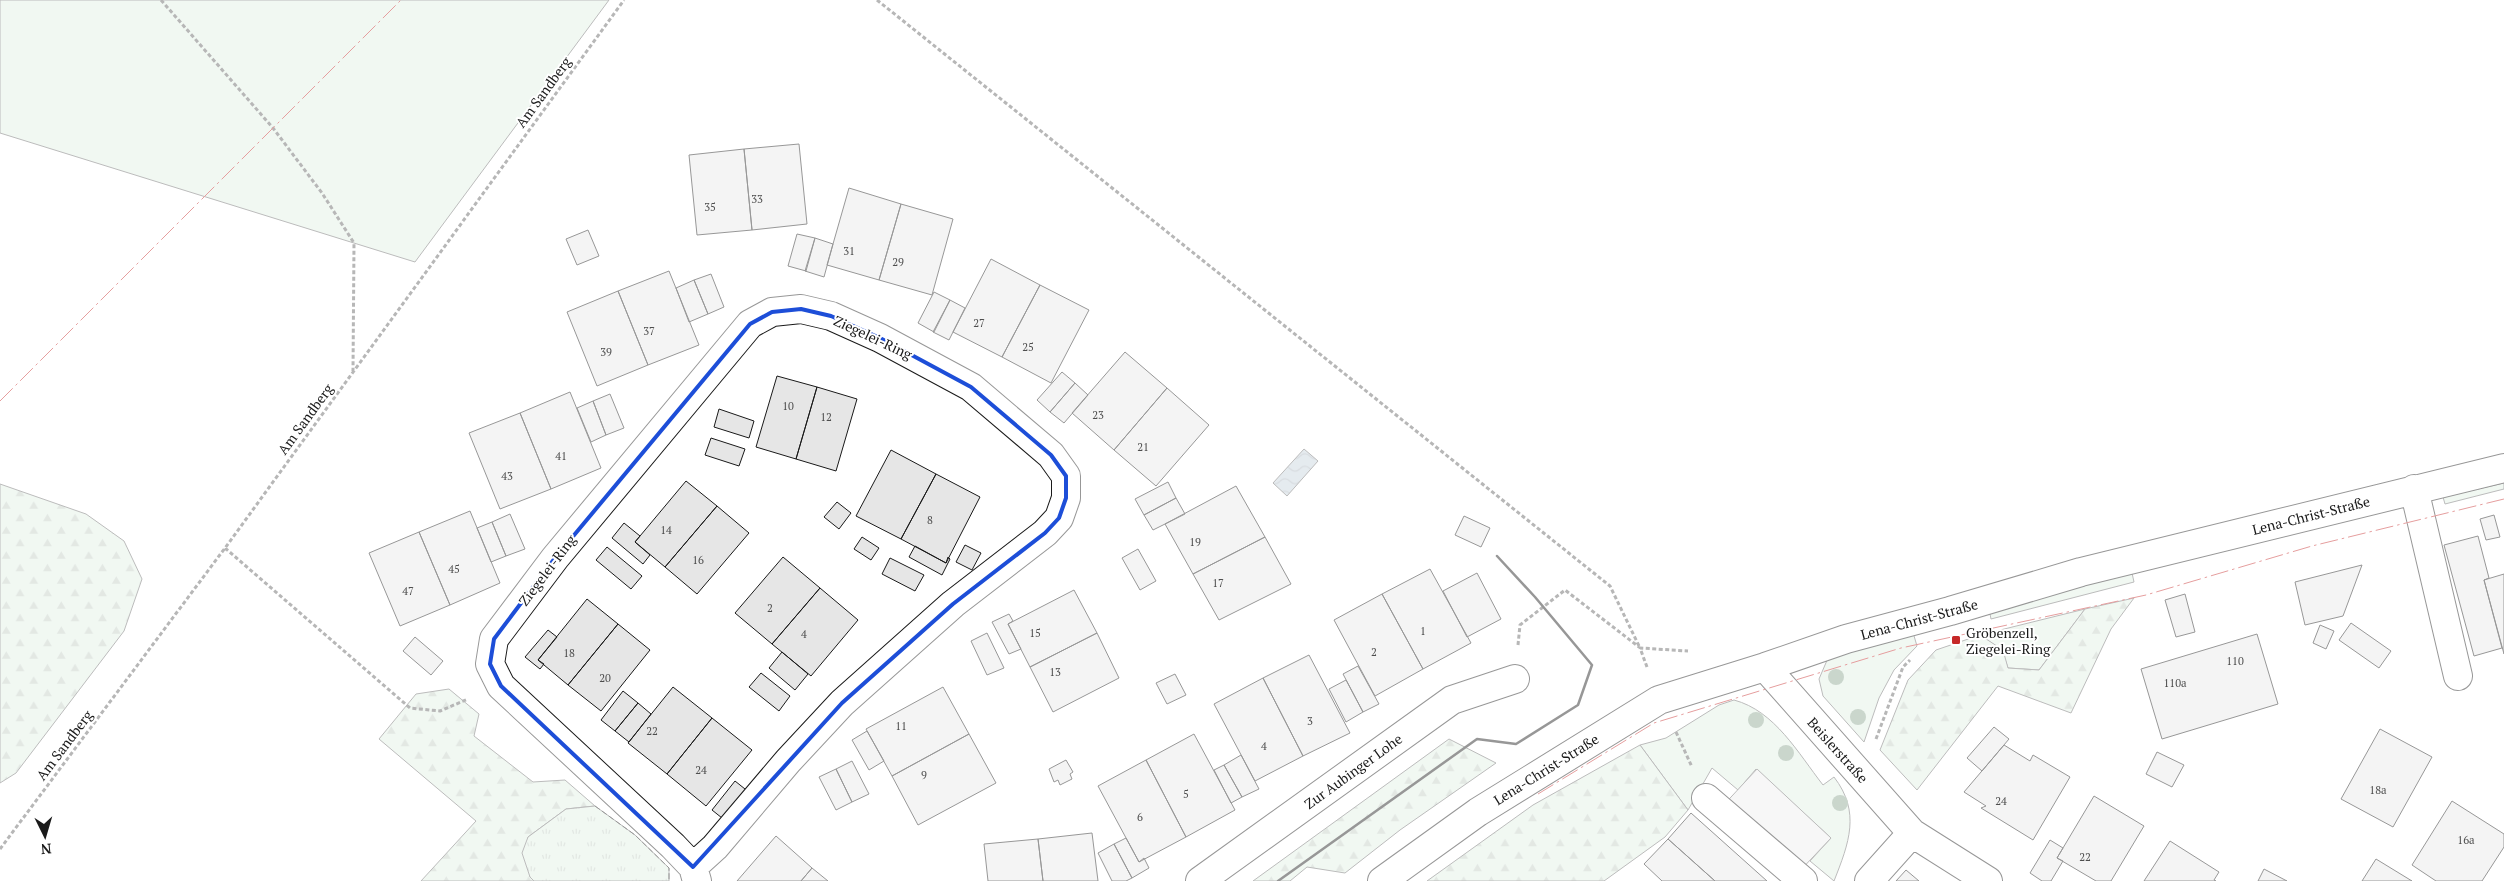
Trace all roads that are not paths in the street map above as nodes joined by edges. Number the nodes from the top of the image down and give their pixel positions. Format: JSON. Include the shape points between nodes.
{"nodes":[{"id":1,"x":2504,"y":468,"type":"edge"},
{"id":2,"x":2414,"y":490,"type":"junction"},
{"id":3,"x":1766,"y":667,"type":"junction"},
{"id":4,"x":2458,"y":676,"type":"dead end"},
{"id":5,"x":1515,"y":679,"type":"road end"},
{"id":6,"x":1706,"y":798,"type":"road end"},
{"id":7,"x":1912,"y":833,"type":"junction"},
{"id":8,"x":695,"y":874,"type":"edge"},
{"id":9,"x":1200,"y":881,"type":"edge"},
{"id":10,"x":1382,"y":881,"type":"edge"},
{"id":11,"x":1803,"y":881,"type":"edge"},
{"id":12,"x":1869,"y":881,"type":"edge"},
{"id":13,"x":1988,"y":881,"type":"edge"}],
"edges":[{"from":1,"to":2,"type":"street","name":"Lena-Christ-Straße"},
{"from":2,"to":3,"type":"street","name":"Lena-Christ-Straße","via":[[2081,572],[1846,639]]},
{"from":2,"to":4,"type":"street"},
{"from":3,"to":7,"type":"street","name":"Beislerstraße"},
{"from":3,"to":10,"type":"street","name":"Lena-Christ-Straße","via":[[1659,700],[1478,812]]},
{"from":5,"to":9,"type":"street","name":"Zur Aubinger Lohe","via":[[1452,700]]},
{"from":6,"to":11,"type":"street"},
{"from":7,"to":12,"type":"street"},
{"from":7,"to":13,"type":"street","name":"Beislerstraße"},
{"from":8,"to":8,"type":"street","name":"Ziegelei-Ring","via":[[788,761],[842,703],[953,604],[1045,533],[1059,518],[1066,498],[1066,476],[1051,455],[971,387],[880,338],[816,312],[801,309],[772,312],[745,329],[555,558],[494,638],[490,664],[501,686]]}]}
